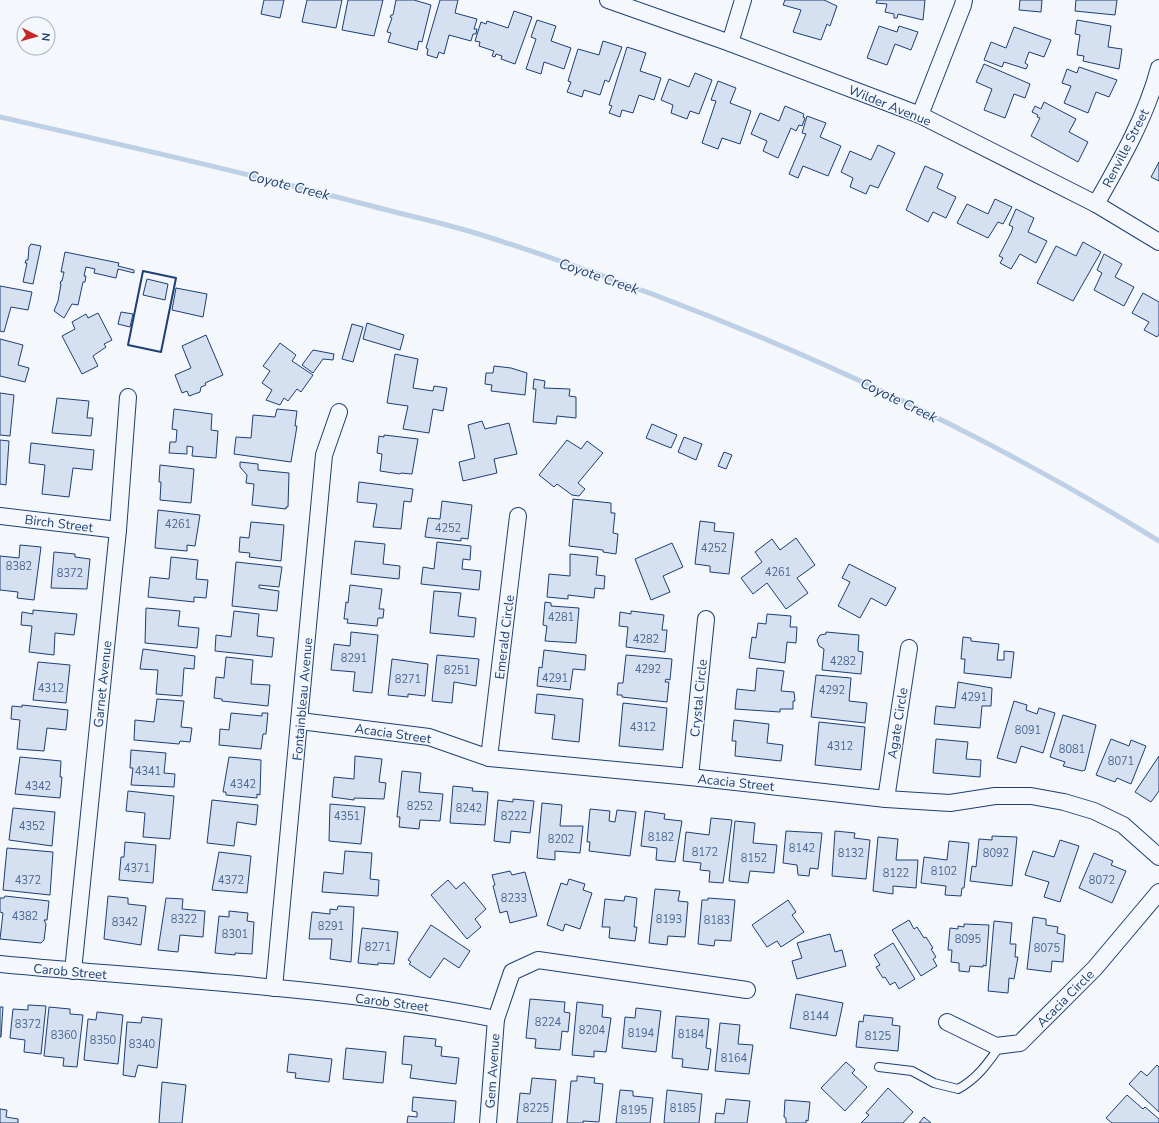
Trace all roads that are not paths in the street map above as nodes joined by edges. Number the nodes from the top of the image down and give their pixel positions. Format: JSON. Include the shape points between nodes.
{"nodes":[{"id":1,"x":608,"y":0,"type":"edge"},
{"id":2,"x":743,"y":0,"type":"edge"},
{"id":3,"x":964,"y":0,"type":"edge"},
{"id":4,"x":730,"y":43,"type":"junction"},
{"id":5,"x":1159,"y":68,"type":"edge"},
{"id":6,"x":920,"y":115,"type":"junction"},
{"id":7,"x":1096,"y":204,"type":"junction"},
{"id":8,"x":1159,"y":242,"type":"edge"},
{"id":9,"x":128,"y":397,"type":"dead end"},
{"id":10,"x":339,"y":412,"type":"dead end"},
{"id":11,"x":0,"y":516,"type":"edge"},
{"id":12,"x":518,"y":516,"type":"dead end"},
{"id":13,"x":118,"y":530,"type":"junction"},
{"id":14,"x":706,"y":619,"type":"dead end"},
{"id":15,"x":908,"y":648,"type":"dead end"},
{"id":16,"x":300,"y":720,"type":"junction"},
{"id":17,"x":489,"y":758,"type":"junction"},
{"id":18,"x":690,"y":777,"type":"junction"},
{"id":19,"x":886,"y":799,"type":"junction"},
{"id":20,"x":1159,"y":857,"type":"edge"},
{"id":21,"x":1159,"y":892,"type":"edge"},
{"id":22,"x":0,"y":964,"type":"edge"},
{"id":23,"x":73,"y":971,"type":"junction"},
{"id":24,"x":274,"y":988,"type":"junction"},
{"id":25,"x":747,"y":990,"type":"dead end"},
{"id":26,"x":496,"y":1019,"type":"junction"},
{"id":27,"x":948,"y":1022,"type":"dead end"},
{"id":28,"x":1000,"y":1046,"type":"junction"},
{"id":29,"x":879,"y":1067,"type":"dead end"},
{"id":30,"x":488,"y":1123,"type":"edge"}],
"edges":[{"from":1,"to":4,"type":"street","name":"Wilder Avenue"},
{"from":2,"to":4,"type":"street"},
{"from":3,"to":6,"type":"street"},
{"from":4,"to":6,"type":"street","name":"Wilder Avenue"},
{"from":5,"to":7,"type":"street","name":"Renville Street","via":[[1137,130]]},
{"from":6,"to":7,"type":"street","name":"Wilder Avenue"},
{"from":7,"to":8,"type":"street","name":"Wilder Avenue"},
{"from":9,"to":13,"type":"street","name":"Garnet Avenue"},
{"from":10,"to":16,"type":"street","name":"Fontainbleau Avenue","via":[[324,455]]},
{"from":11,"to":13,"type":"street","name":"Birch Street"},
{"from":12,"to":17,"type":"street","name":"Emerald Circle"},
{"from":13,"to":23,"type":"street","name":"Garnet Avenue"},
{"from":14,"to":18,"type":"street","name":"Crystal Circle"},
{"from":15,"to":19,"type":"street","name":"Agate Circle"},
{"from":16,"to":17,"type":"street","name":"Acacia Street","via":[[430,737]]},
{"from":16,"to":24,"type":"street","name":"Fontainbleau Avenue"},
{"from":17,"to":18,"type":"street","name":"Acacia Street"},
{"from":18,"to":19,"type":"street","name":"Acacia Street"},
{"from":19,"to":20,"type":"street","name":"Acacia Street","via":[[950,803],[995,796],[1031,796],[1064,802],[1094,811],[1123,825]]},
{"from":21,"to":28,"type":"street","name":"Acacia Circle","via":[[1095,968],[1020,1043]]},
{"from":22,"to":23,"type":"street","name":"Carob Street"},
{"from":23,"to":24,"type":"street","name":"Carob Street"},
{"from":24,"to":26,"type":"street","name":"Carob Street","via":[[438,1007]]},
{"from":25,"to":26,"type":"street","via":[[538,960],[512,972]]},
{"from":26,"to":30,"type":"street","name":"Gem Avenue"},
{"from":27,"to":28,"type":"street","name":"Acacia Circle"},
{"from":28,"to":29,"type":"lane","via":[[983,1069],[969,1083],[958,1088],[934,1083],[912,1071]]}]}
